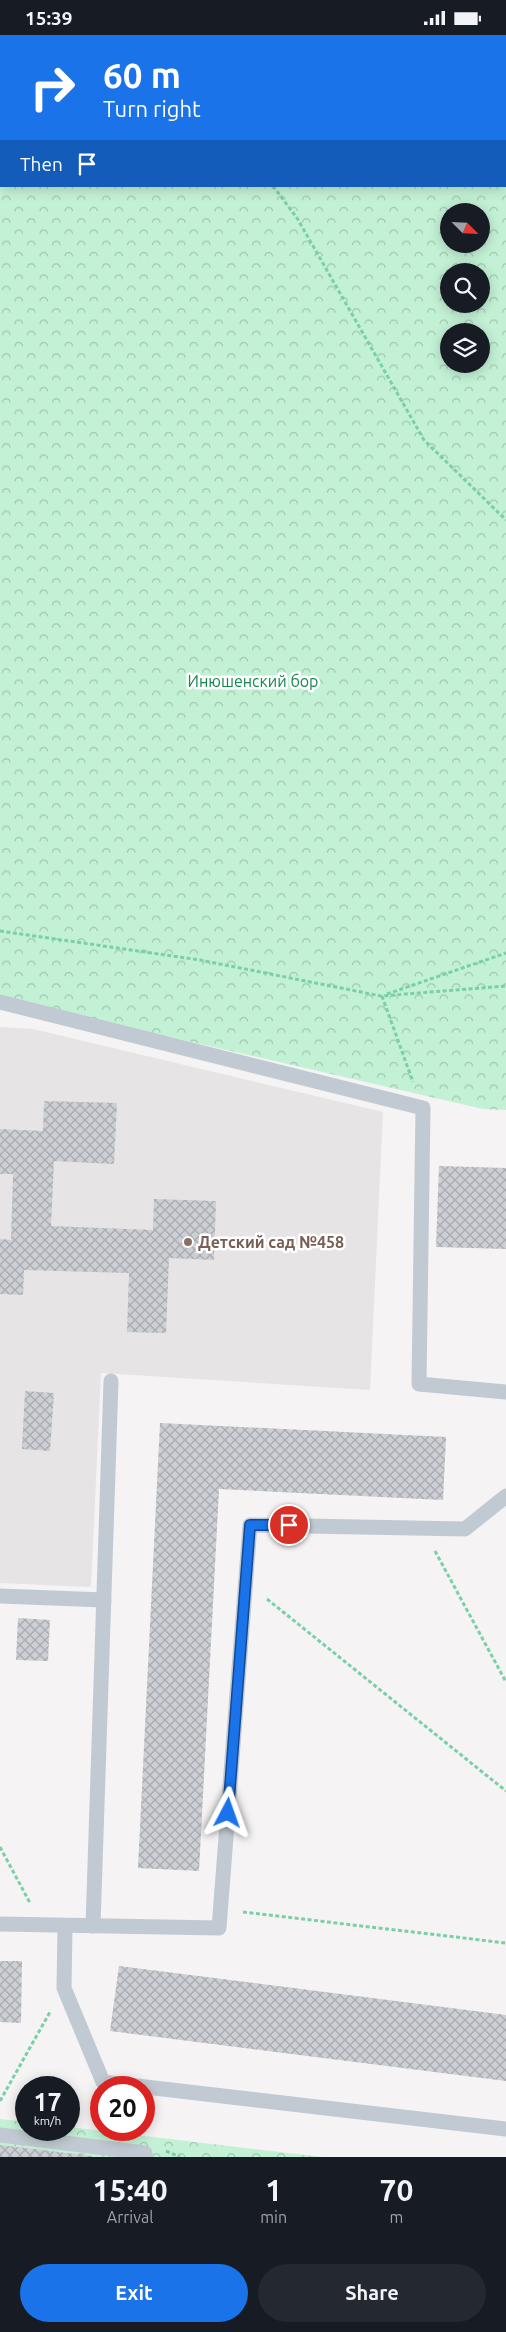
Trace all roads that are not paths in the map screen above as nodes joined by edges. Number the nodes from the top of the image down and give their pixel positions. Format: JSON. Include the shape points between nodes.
{"nodes":[{"id":1,"x":0,"y":1003,"type":"edge"},
{"id":2,"x":111,"y":1381,"type":"dead end"},
{"id":3,"x":506,"y":1392,"type":"edge"},
{"id":4,"x":506,"y":1496,"type":"edge"},
{"id":5,"x":0,"y":1595,"type":"edge"},
{"id":6,"x":104,"y":1600,"type":"junction"},
{"id":7,"x":0,"y":1924,"type":"edge"},
{"id":8,"x":65,"y":1926,"type":"junction"},
{"id":9,"x":93,"y":1927,"type":"junction"},
{"id":10,"x":506,"y":2129,"type":"edge"},
{"id":11,"x":0,"y":2135,"type":"edge"},
{"id":12,"x":145,"y":2157,"type":"edge"}],
"edges":[{"from":1,"to":3,"type":"lane","via":[[423,1108],[419,1384]]},
{"from":2,"to":6,"type":"lane"},
{"from":4,"to":9,"type":"lane","via":[[465,1529],[250,1525],[219,1928]]},
{"from":5,"to":6,"type":"lane"},
{"from":6,"to":9,"type":"lane"},
{"from":7,"to":8,"type":"lane"},
{"from":8,"to":9,"type":"lane"},
{"from":8,"to":10,"type":"lane","via":[[64,1988],[103,2082]]},
{"from":11,"to":12,"type":"lane","via":[[145,2153]]}]}
